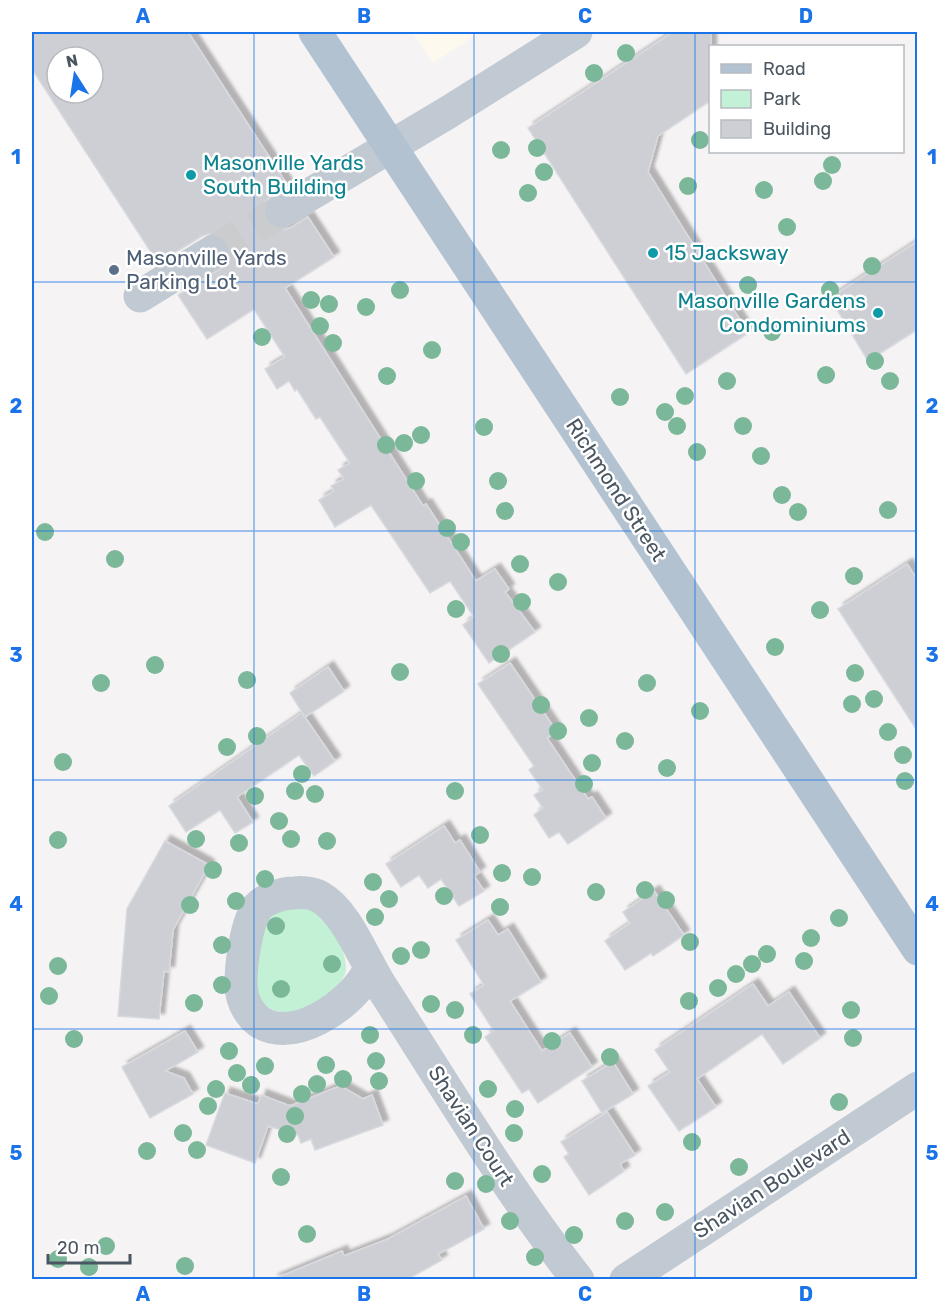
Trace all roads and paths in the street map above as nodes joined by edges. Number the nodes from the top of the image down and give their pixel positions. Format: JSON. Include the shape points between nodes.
{"nodes":[{"id":1,"x":315,"y":32,"type":"edge"},
{"id":2,"x":576,"y":32,"type":"edge"},
{"id":3,"x":391,"y":147,"type":"junction"},
{"id":4,"x":282,"y":211,"type":"tunnel mouth"},
{"id":5,"x":212,"y":252,"type":"tunnel mouth"},
{"id":6,"x":140,"y":296,"type":"dead end"},
{"id":7,"x":918,"y":949,"type":"edge"},
{"id":8,"x":370,"y":968,"type":"dead end"},
{"id":9,"x":918,"y":1088,"type":"edge"},
{"id":10,"x":578,"y":1280,"type":"edge"},
{"id":11,"x":626,"y":1280,"type":"edge"}],
"edges":[{"from":1,"to":3,"type":"main road","name":"Richmond Street"},
{"from":2,"to":3,"type":"street"},
{"from":3,"to":4,"type":"street"},
{"from":3,"to":7,"type":"main road","name":"Richmond Street"},
{"from":5,"to":6,"type":"street"},
{"from":8,"to":10,"type":"street","name":"Shavian Court","via":[[538,1229]]},
{"from":9,"to":11,"type":"street","name":"Shavian Boulevard"}]}
